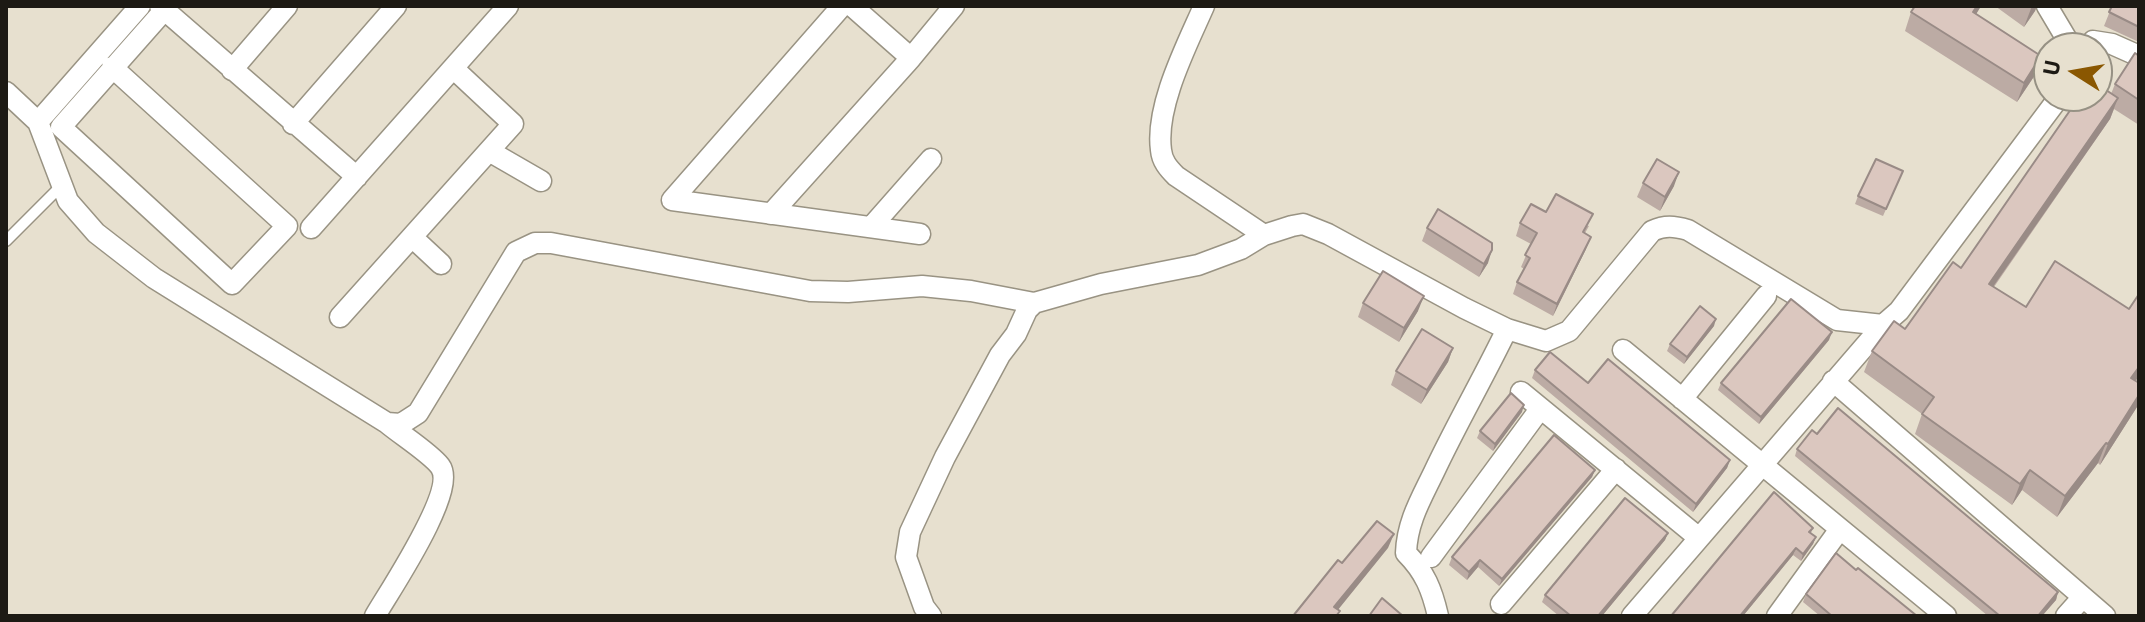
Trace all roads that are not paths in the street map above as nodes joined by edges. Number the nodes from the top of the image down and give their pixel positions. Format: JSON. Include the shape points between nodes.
{"nodes":[{"id":1,"x":140,"y":6,"type":"edge"},
{"id":2,"x":287,"y":6,"type":"edge"},
{"id":3,"x":396,"y":6,"type":"edge"},
{"id":4,"x":508,"y":6,"type":"edge"},
{"id":5,"x":842,"y":6,"type":"edge"},
{"id":6,"x":852,"y":6,"type":"edge"},
{"id":7,"x":954,"y":6,"type":"edge"},
{"id":8,"x":1204,"y":6,"type":"edge"},
{"id":9,"x":2047,"y":6,"type":"edge"},
{"id":10,"x":164,"y":7,"type":"edge"},
{"id":11,"x":2062,"y":32,"type":"edge"},
{"id":12,"x":2113,"y":46,"type":"edge"},
{"id":13,"x":2139,"y":56,"type":"edge"},
{"id":14,"x":911,"y":58,"type":"junction"},
{"id":15,"x":112,"y":67,"type":"junction"},
{"id":16,"x":453,"y":68,"type":"junction"},
{"id":17,"x":232,"y":70,"type":"junction"},
{"id":18,"x":6,"y":92,"type":"edge"},
{"id":19,"x":2048,"y":112,"type":"edge"},
{"id":20,"x":38,"y":122,"type":"junction"},
{"id":21,"x":293,"y":124,"type":"junction"},
{"id":22,"x":489,"y":151,"type":"junction"},
{"id":23,"x":931,"y":159,"type":"dead end"},
{"id":24,"x":357,"y":177,"type":"junction"},
{"id":25,"x":541,"y":181,"type":"dead end"},
{"id":26,"x":61,"y":186,"type":"junction"},
{"id":27,"x":771,"y":214,"type":"junction"},
{"id":28,"x":872,"y":226,"type":"junction"},
{"id":29,"x":311,"y":228,"type":"dead end"},
{"id":30,"x":920,"y":234,"type":"dead end"},
{"id":31,"x":1264,"y":235,"type":"junction"},
{"id":32,"x":412,"y":237,"type":"junction"},
{"id":33,"x":6,"y":241,"type":"edge"},
{"id":34,"x":441,"y":264,"type":"dead end"},
{"id":35,"x":1766,"y":296,"type":"dead end"},
{"id":36,"x":1034,"y":303,"type":"junction"},
{"id":37,"x":340,"y":317,"type":"dead end"},
{"id":38,"x":1883,"y":325,"type":"junction"},
{"id":39,"x":1507,"y":329,"type":"junction"},
{"id":40,"x":1623,"y":350,"type":"dead end"},
{"id":41,"x":1833,"y":381,"type":"junction"},
{"id":42,"x":1521,"y":392,"type":"dead end"},
{"id":43,"x":1682,"y":399,"type":"junction"},
{"id":44,"x":1540,"y":409,"type":"junction"},
{"id":45,"x":387,"y":423,"type":"junction"},
{"id":46,"x":1762,"y":464,"type":"junction"},
{"id":47,"x":1616,"y":469,"type":"junction"},
{"id":48,"x":1840,"y":529,"type":"junction"},
{"id":49,"x":1699,"y":538,"type":"junction"},
{"id":50,"x":1431,"y":557,"type":"dead end"},
{"id":51,"x":2083,"y":597,"type":"junction"},
{"id":52,"x":1501,"y":604,"type":"dead end"},
{"id":53,"x":1780,"y":615,"type":"edge"},
{"id":54,"x":375,"y":616,"type":"edge"},
{"id":55,"x":931,"y":616,"type":"edge"},
{"id":56,"x":1438,"y":616,"type":"edge"},
{"id":57,"x":1632,"y":616,"type":"edge"},
{"id":58,"x":1946,"y":616,"type":"edge"},
{"id":59,"x":2066,"y":616,"type":"edge"},
{"id":60,"x":2105,"y":616,"type":"edge"}],
"edges":[{"from":1,"to":20,"type":"street"},
{"from":2,"to":17,"type":"street"},
{"from":3,"to":21,"type":"street"},
{"from":4,"to":16,"type":"street"},
{"from":5,"to":27,"type":"street","via":[[672,200]]},
{"from":6,"to":14,"type":"street"},
{"from":7,"to":14,"type":"street"},
{"from":8,"to":31,"type":"street","via":[[1165,105],[1161,152],[1176,176]]},
{"from":9,"to":11,"type":"street"},
{"from":10,"to":15,"type":"street"},
{"from":10,"to":17,"type":"street"},
{"from":12,"to":13,"type":"street"},
{"from":14,"to":27,"type":"street"},
{"from":15,"to":15,"type":"street","via":[[61,127],[232,284],[287,226]]},
{"from":16,"to":22,"type":"street","via":[[513,124]]},
{"from":16,"to":24,"type":"street"},
{"from":17,"to":21,"type":"street"},
{"from":18,"to":20,"type":"street"},
{"from":19,"to":38,"type":"street","via":[[1899,311]]},
{"from":20,"to":26,"type":"street"},
{"from":21,"to":24,"type":"street"},
{"from":22,"to":25,"type":"street"},
{"from":22,"to":32,"type":"street"},
{"from":23,"to":28,"type":"street"},
{"from":24,"to":29,"type":"street"},
{"from":26,"to":33,"type":"lane"},
{"from":26,"to":45,"type":"street","via":[[77,214],[121,255]]},
{"from":27,"to":28,"type":"street"},
{"from":28,"to":30,"type":"street"},
{"from":31,"to":36,"type":"street","via":[[1198,265]]},
{"from":31,"to":39,"type":"street","via":[[1303,224],[1312,227]]},
{"from":32,"to":34,"type":"street"},
{"from":32,"to":37,"type":"street"},
{"from":35,"to":43,"type":"street"},
{"from":36,"to":45,"type":"street","via":[[922,286],[810,291],[535,243],[516,252],[418,413],[401,424]]},
{"from":36,"to":55,"type":"street","via":[[993,368],[910,532],[906,557]]},
{"from":38,"to":39,"type":"street","via":[[1837,320],[1688,230],[1664,226],[1652,231],[1569,331],[1546,341]]},
{"from":38,"to":41,"type":"street"},
{"from":39,"to":56,"type":"street","via":[[1407,534],[1406,553],[1422,568]]},
{"from":40,"to":43,"type":"street"},
{"from":41,"to":46,"type":"street"},
{"from":41,"to":51,"type":"street"},
{"from":42,"to":44,"type":"street"},
{"from":43,"to":46,"type":"street"},
{"from":44,"to":47,"type":"street"},
{"from":44,"to":50,"type":"street"},
{"from":45,"to":54,"type":"street","via":[[441,467],[444,479],[438,507]]},
{"from":46,"to":48,"type":"street"},
{"from":46,"to":49,"type":"street"},
{"from":47,"to":49,"type":"street"},
{"from":47,"to":52,"type":"street"},
{"from":48,"to":53,"type":"street"},
{"from":48,"to":58,"type":"street"},
{"from":49,"to":57,"type":"street"},
{"from":51,"to":59,"type":"street"},
{"from":51,"to":60,"type":"street"}]}
